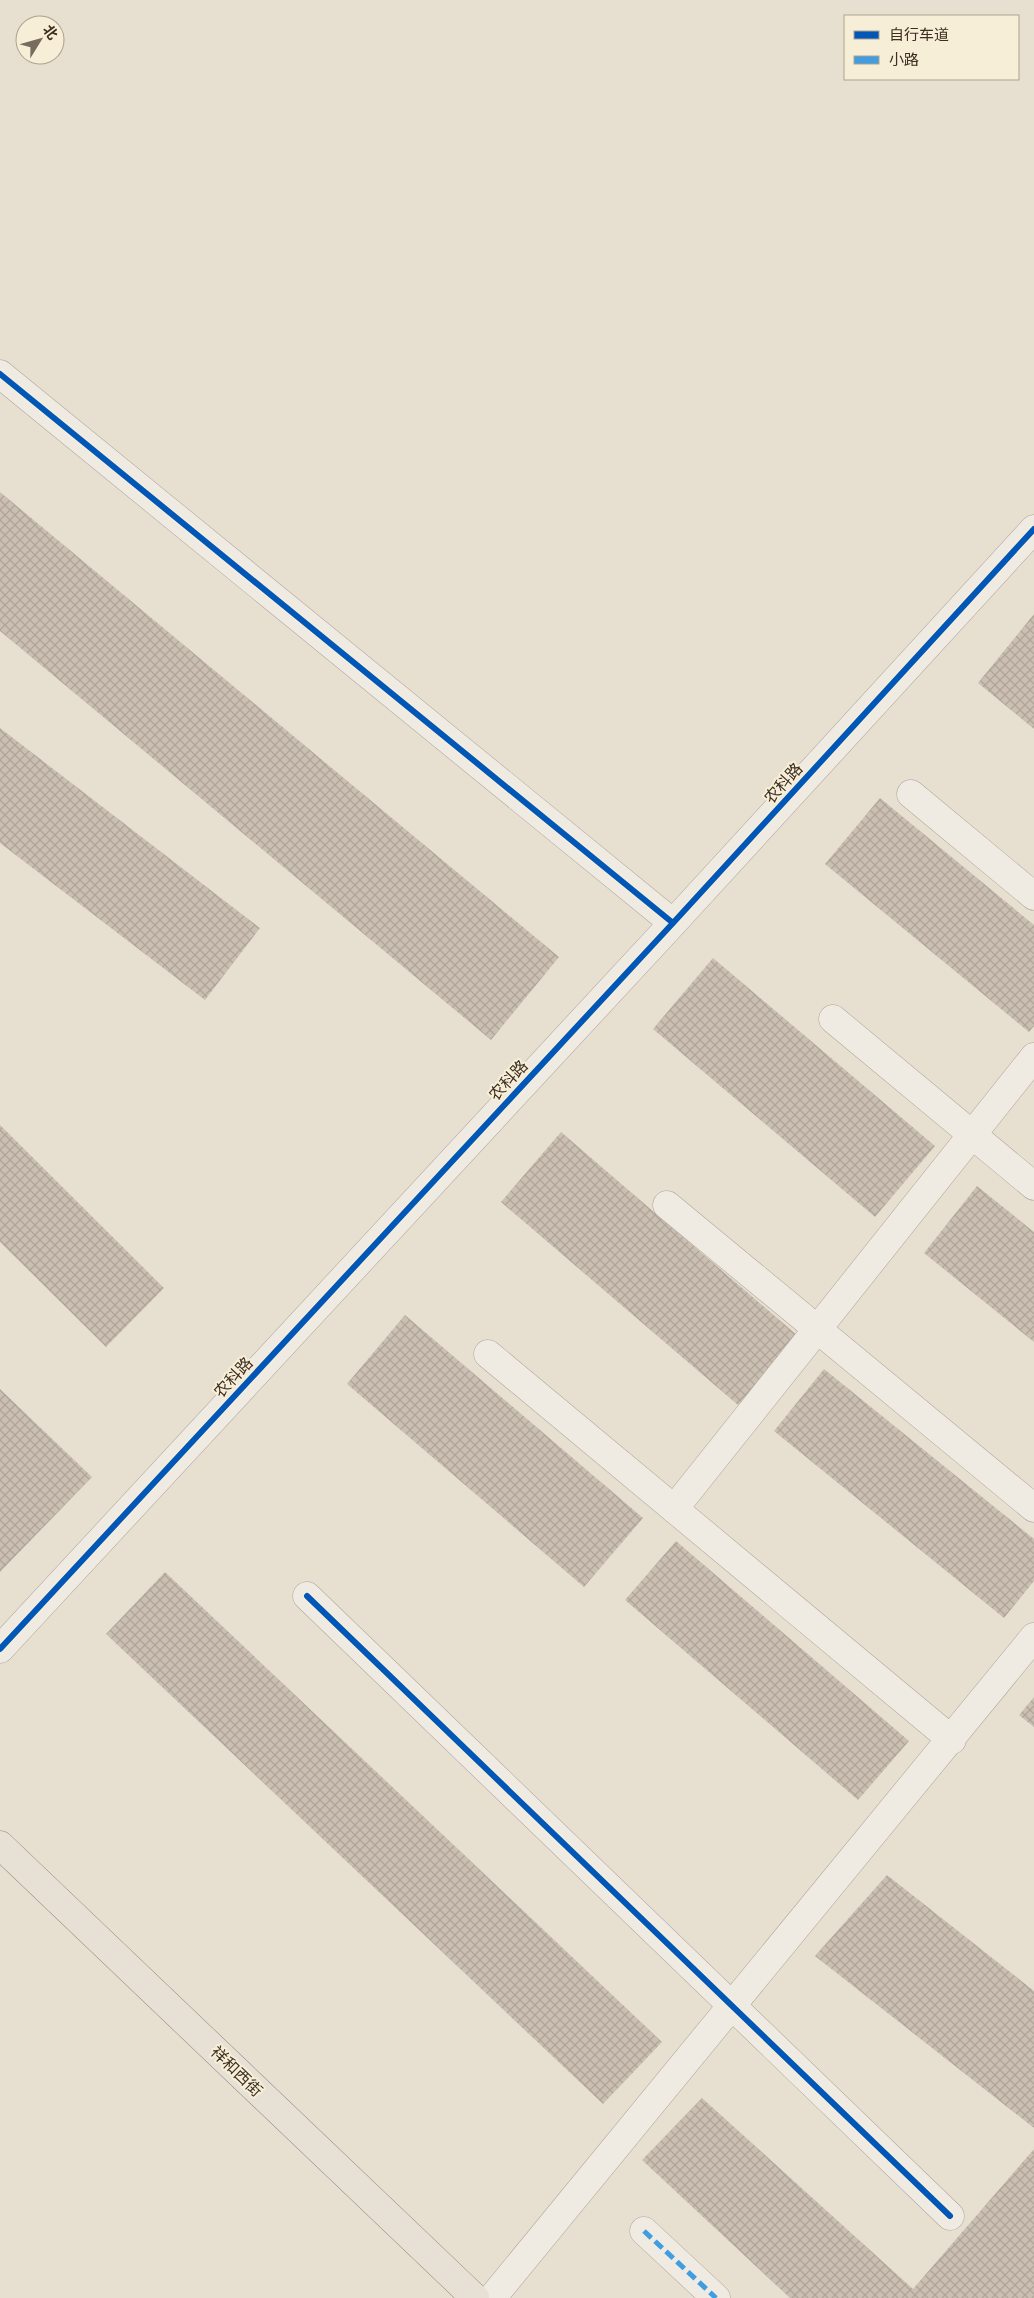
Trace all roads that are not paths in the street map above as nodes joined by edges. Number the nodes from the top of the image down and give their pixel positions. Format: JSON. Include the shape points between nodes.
{"nodes":[{"id":1,"x":0,"y":374,"type":"edge"},
{"id":2,"x":1034,"y":529,"type":"edge"},
{"id":3,"x":911,"y":794,"type":"dead end"},
{"id":4,"x":1034,"y":896,"type":"edge"},
{"id":5,"x":673,"y":923,"type":"junction"},
{"id":6,"x":833,"y":1019,"type":"dead end"},
{"id":7,"x":1034,"y":1057,"type":"edge"},
{"id":8,"x":972,"y":1135,"type":"junction"},
{"id":9,"x":1034,"y":1186,"type":"edge"},
{"id":10,"x":667,"y":1205,"type":"dead end"},
{"id":11,"x":818,"y":1329,"type":"junction"},
{"id":12,"x":488,"y":1354,"type":"dead end"},
{"id":13,"x":1034,"y":1508,"type":"edge"},
{"id":14,"x":674,"y":1509,"type":"junction"},
{"id":15,"x":308,"y":1596,"type":"dead end"},
{"id":16,"x":1034,"y":1637,"type":"edge"},
{"id":17,"x":0,"y":1649,"type":"edge"},
{"id":18,"x":952,"y":1740,"type":"junction"},
{"id":19,"x":0,"y":1845,"type":"edge"},
{"id":20,"x":733,"y":2006,"type":"junction"},
{"id":21,"x":950,"y":2216,"type":"dead end"},
{"id":22,"x":644,"y":2231,"type":"dead end"},
{"id":23,"x":475,"y":2298,"type":"edge"},
{"id":24,"x":492,"y":2298,"type":"edge"},
{"id":25,"x":716,"y":2298,"type":"edge"}],
"edges":[{"from":1,"to":5,"type":"street"},
{"from":2,"to":5,"type":"street","name":"农科路"},
{"from":3,"to":4,"type":"street"},
{"from":5,"to":17,"type":"street","name":"农科路"},
{"from":6,"to":8,"type":"street"},
{"from":7,"to":8,"type":"street"},
{"from":8,"to":9,"type":"street"},
{"from":8,"to":11,"type":"street"},
{"from":10,"to":11,"type":"street"},
{"from":11,"to":13,"type":"street"},
{"from":11,"to":14,"type":"street"},
{"from":12,"to":14,"type":"street"},
{"from":14,"to":18,"type":"street"},
{"from":15,"to":20,"type":"street"},
{"from":16,"to":18,"type":"street"},
{"from":18,"to":20,"type":"street"},
{"from":19,"to":23,"type":"main road","name":"祥和西街"},
{"from":20,"to":21,"type":"street"},
{"from":20,"to":24,"type":"street"},
{"from":22,"to":25,"type":"street"}]}
